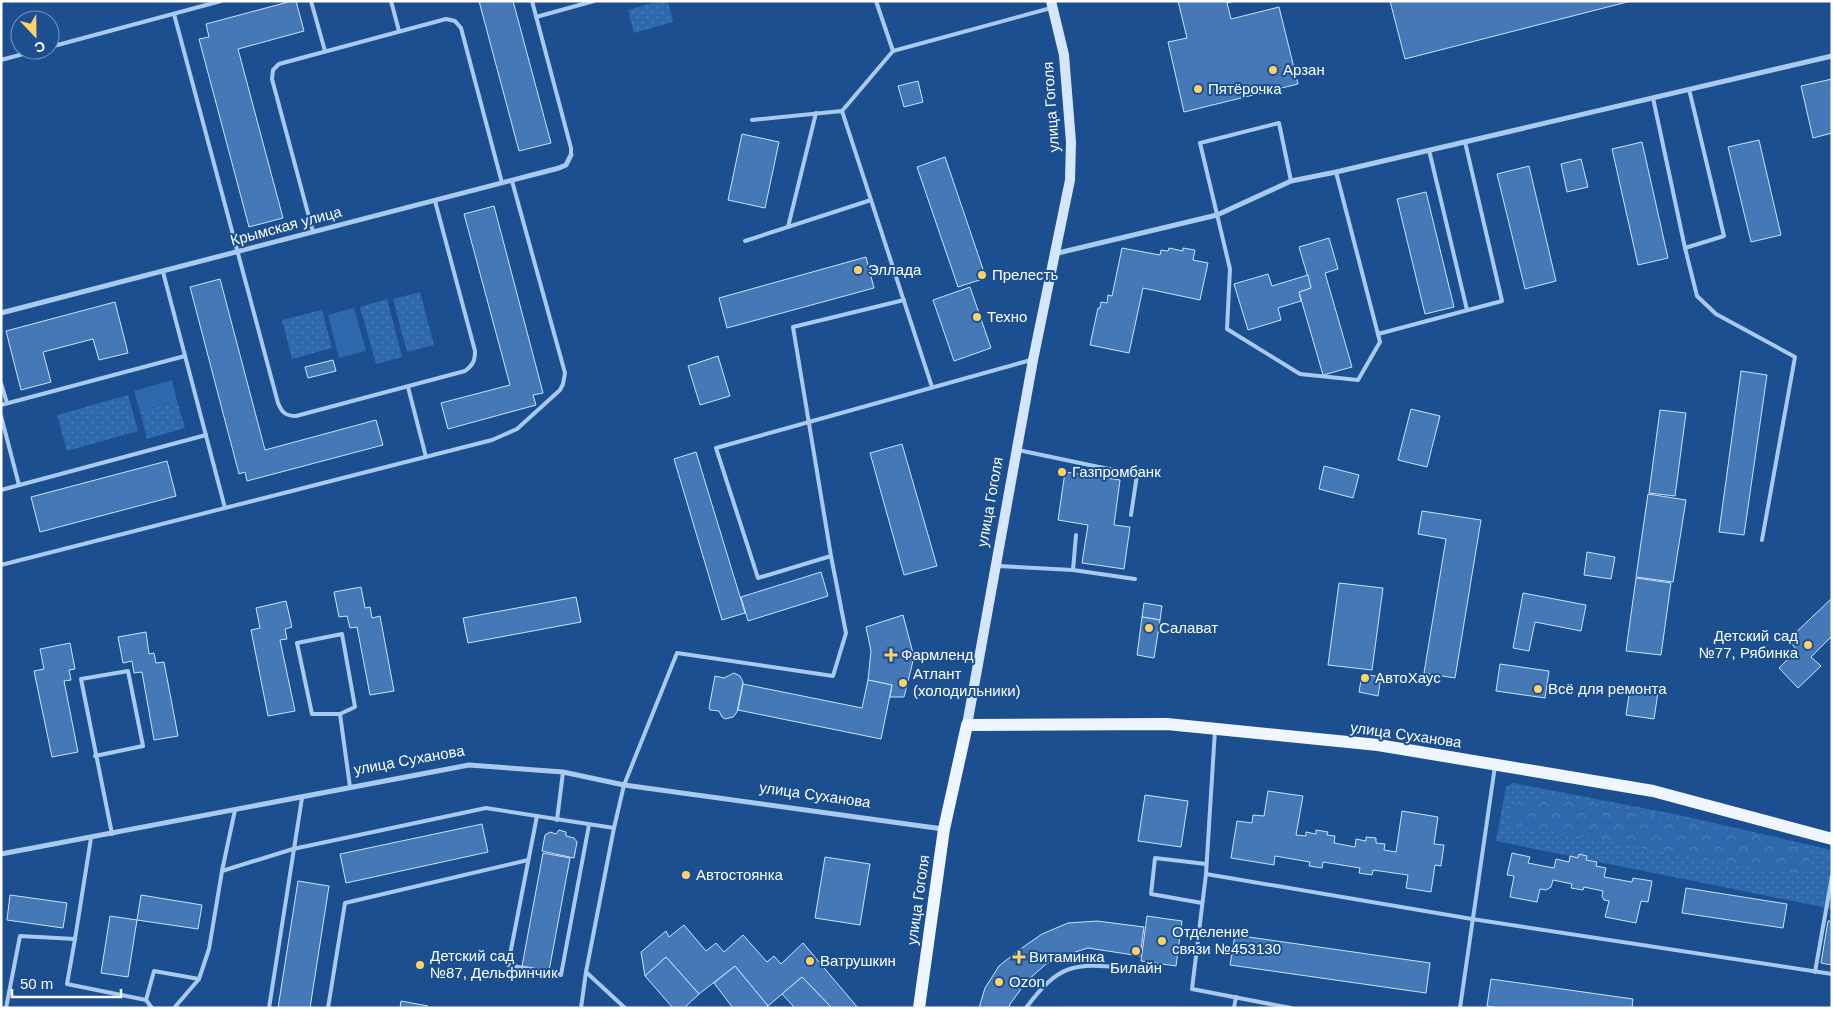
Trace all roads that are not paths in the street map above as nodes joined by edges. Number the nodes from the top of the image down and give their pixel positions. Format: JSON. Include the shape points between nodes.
{"nodes":[{"id":1,"x":221,"y":1,"type":"edge"},
{"id":2,"x":311,"y":1,"type":"edge"},
{"id":3,"x":391,"y":1,"type":"edge"},
{"id":4,"x":532,"y":1,"type":"edge"},
{"id":5,"x":594,"y":1,"type":"edge"},
{"id":6,"x":876,"y":1,"type":"edge"},
{"id":7,"x":575,"y":4,"type":"edge"},
{"id":8,"x":1052,"y":4,"type":"edge"},
{"id":9,"x":174,"y":14,"type":"junction"},
{"id":10,"x":536,"y":17,"type":"junction"},
{"id":11,"x":399,"y":32,"type":"junction"},
{"id":12,"x":60,"y":44,"type":"edge"},
{"id":13,"x":893,"y":51,"type":"junction"},
{"id":14,"x":325,"y":52,"type":"junction"},
{"id":15,"x":1832,"y":56,"type":"edge"},
{"id":16,"x":1689,"y":89,"type":"junction"},
{"id":17,"x":1653,"y":98,"type":"junction"},
{"id":18,"x":842,"y":111,"type":"junction"},
{"id":19,"x":816,"y":114,"type":"junction"},
{"id":20,"x":752,"y":120,"type":"dead end"},
{"id":21,"x":1465,"y":142,"type":"junction"},
{"id":22,"x":1429,"y":150,"type":"junction"},
{"id":23,"x":572,"y":155,"type":"joint"},
{"id":24,"x":1336,"y":172,"type":"junction"},
{"id":25,"x":512,"y":181,"type":"junction"},
{"id":26,"x":1291,"y":181,"type":"junction"},
{"id":27,"x":502,"y":183,"type":"junction"},
{"id":28,"x":871,"y":200,"type":"junction"},
{"id":29,"x":435,"y":201,"type":"junction"},
{"id":30,"x":1217,"y":215,"type":"junction"},
{"id":31,"x":788,"y":227,"type":"junction"},
{"id":32,"x":313,"y":232,"type":"junction"},
{"id":33,"x":745,"y":241,"type":"dead end"},
{"id":34,"x":1686,"y":248,"type":"junction"},
{"id":35,"x":238,"y":252,"type":"junction"},
{"id":36,"x":1054,"y":254,"type":"junction"},
{"id":37,"x":162,"y":272,"type":"junction"},
{"id":38,"x":904,"y":300,"type":"junction"},
{"id":39,"x":1467,"y":310,"type":"junction"},
{"id":40,"x":1,"y":313,"type":"edge"},
{"id":41,"x":1378,"y":334,"type":"junction"},
{"id":42,"x":185,"y":356,"type":"junction"},
{"id":43,"x":1033,"y":360,"type":"junction"},
{"id":44,"x":1,"y":383,"type":"edge"},
{"id":45,"x":408,"y":387,"type":"junction"},
{"id":46,"x":932,"y":388,"type":"junction"},
{"id":47,"x":7,"y":403,"type":"junction"},
{"id":48,"x":1,"y":405,"type":"edge"},
{"id":49,"x":1,"y":416,"type":"edge"},
{"id":50,"x":809,"y":422,"type":"junction"},
{"id":51,"x":206,"y":435,"type":"junction"},
{"id":52,"x":1016,"y":450,"type":"junction"},
{"id":53,"x":426,"y":457,"type":"junction"},
{"id":54,"x":20,"y":485,"type":"junction"},
{"id":55,"x":1,"y":490,"type":"edge"},
{"id":56,"x":225,"y":508,"type":"junction"},
{"id":57,"x":1131,"y":515,"type":"dead end"},
{"id":58,"x":1076,"y":535,"type":"dead end"},
{"id":59,"x":1762,"y":540,"type":"dead end"},
{"id":60,"x":831,"y":556,"type":"junction"},
{"id":61,"x":1,"y":565,"type":"edge"},
{"id":62,"x":996,"y":565,"type":"junction"},
{"id":63,"x":1073,"y":570,"type":"junction"},
{"id":64,"x":1135,"y":580,"type":"dead end"},
{"id":65,"x":340,"y":714,"type":"junction"},
{"id":66,"x":968,"y":726,"type":"junction"},
{"id":67,"x":1215,"y":729,"type":"junction"},
{"id":68,"x":95,"y":756,"type":"junction"},
{"id":69,"x":1495,"y":764,"type":"junction"},
{"id":70,"x":563,"y":772,"type":"junction"},
{"id":71,"x":624,"y":786,"type":"junction"},
{"id":72,"x":350,"y":787,"type":"junction"},
{"id":73,"x":302,"y":798,"type":"junction"},
{"id":74,"x":235,"y":810,"type":"junction"},
{"id":75,"x":537,"y":816,"type":"junction"},
{"id":76,"x":557,"y":820,"type":"junction"},
{"id":77,"x":589,"y":825,"type":"junction"},
{"id":78,"x":614,"y":828,"type":"junction"},
{"id":79,"x":944,"y":829,"type":"junction"},
{"id":80,"x":112,"y":834,"type":"junction"},
{"id":81,"x":91,"y":838,"type":"junction"},
{"id":82,"x":1832,"y":839,"type":"edge"},
{"id":83,"x":293,"y":850,"type":"junction"},
{"id":84,"x":1,"y":854,"type":"edge"},
{"id":85,"x":528,"y":860,"type":"junction"},
{"id":86,"x":1206,"y":864,"type":"junction"},
{"id":87,"x":222,"y":871,"type":"junction"},
{"id":88,"x":1206,"y":874,"type":"junction"},
{"id":89,"x":1832,"y":876,"type":"edge"},
{"id":90,"x":1202,"y":902,"type":"junction"},
{"id":91,"x":1472,"y":919,"type":"junction"},
{"id":92,"x":75,"y":939,"type":"junction"},
{"id":93,"x":1131,"y":968,"type":"dead end"},
{"id":94,"x":586,"y":972,"type":"junction"},
{"id":95,"x":1814,"y":972,"type":"junction"},
{"id":96,"x":1832,"y":974,"type":"edge"},
{"id":97,"x":199,"y":978,"type":"junction"},
{"id":98,"x":1236,"y":997,"type":"junction"},
{"id":99,"x":146,"y":1000,"type":"junction"},
{"id":100,"x":6,"y":1008,"type":"edge"},
{"id":101,"x":152,"y":1008,"type":"edge"},
{"id":102,"x":174,"y":1008,"type":"edge"},
{"id":103,"x":269,"y":1008,"type":"edge"},
{"id":104,"x":328,"y":1008,"type":"edge"},
{"id":105,"x":582,"y":1008,"type":"edge"},
{"id":106,"x":625,"y":1008,"type":"edge"},
{"id":107,"x":919,"y":1008,"type":"edge"},
{"id":108,"x":1026,"y":1008,"type":"edge"},
{"id":109,"x":1234,"y":1008,"type":"edge"},
{"id":110,"x":1291,"y":1008,"type":"edge"},
{"id":111,"x":1460,"y":1008,"type":"edge"}],
"edges":[{"from":1,"to":9,"type":"lane"},
{"from":2,"to":14,"type":"lane"},
{"from":3,"to":11,"type":"lane"},
{"from":4,"to":10,"type":"lane"},
{"from":5,"to":7,"type":"lane"},
{"from":6,"to":13,"type":"lane"},
{"from":7,"to":10,"type":"lane"},
{"from":8,"to":13,"type":"lane"},
{"from":8,"to":36,"type":"street","name":"улица Гоголя","via":[[1064,55],[1071,142],[1070,180]]},
{"from":9,"to":12,"type":"lane"},
{"from":9,"to":35,"type":"lane"},
{"from":10,"to":23,"type":"lane"},
{"from":11,"to":14,"type":"lane"},
{"from":11,"to":27,"type":"lane","via":[[446,19],[459,24]]},
{"from":13,"to":18,"type":"lane"},
{"from":14,"to":32,"type":"lane","via":[[279,64],[272,74]]},
{"from":15,"to":16,"type":"street"},
{"from":16,"to":17,"type":"street"},
{"from":16,"to":34,"type":"lane","via":[[1724,236]]},
{"from":17,"to":21,"type":"street"},
{"from":17,"to":34,"type":"lane"},
{"from":18,"to":19,"type":"lane"},
{"from":18,"to":28,"type":"lane"},
{"from":19,"to":20,"type":"lane"},
{"from":19,"to":31,"type":"lane"},
{"from":21,"to":22,"type":"street"},
{"from":21,"to":39,"type":"lane","via":[[1502,301]]},
{"from":22,"to":24,"type":"street"},
{"from":22,"to":39,"type":"lane"},
{"from":23,"to":25,"type":"street","name":"Крымская улица","via":[[559,168]]},
{"from":24,"to":26,"type":"street"},
{"from":24,"to":41,"type":"lane"},
{"from":25,"to":27,"type":"street","name":"Крымская улица"},
{"from":25,"to":53,"type":"lane","via":[[564,368],[563,384],[511,432],[500,438]]},
{"from":26,"to":30,"type":"street"},
{"from":26,"to":30,"type":"lane","via":[[1279,123],[1200,143]]},
{"from":27,"to":29,"type":"street","name":"Крымская улица"},
{"from":28,"to":31,"type":"lane"},
{"from":28,"to":38,"type":"lane"},
{"from":29,"to":32,"type":"street","name":"Крымская улица"},
{"from":29,"to":45,"type":"lane","via":[[475,357],[472,366],[465,371]]},
{"from":30,"to":36,"type":"street"},
{"from":30,"to":41,"type":"lane","via":[[1230,269],[1227,329],[1300,374],[1358,380],[1380,342]]},
{"from":31,"to":33,"type":"lane"},
{"from":32,"to":35,"type":"street","name":"Крымская улица"},
{"from":34,"to":59,"type":"lane","via":[[1697,296],[1716,314],[1794,357]]},
{"from":35,"to":37,"type":"street","name":"Крымская улица"},
{"from":35,"to":45,"type":"lane","via":[[278,403],[284,414],[296,416]]},
{"from":36,"to":43,"type":"street","name":"улица Гоголя"},
{"from":37,"to":40,"type":"street","name":"Крымская улица"},
{"from":37,"to":42,"type":"lane"},
{"from":38,"to":46,"type":"lane"},
{"from":38,"to":50,"type":"lane","via":[[793,327]]},
{"from":39,"to":41,"type":"lane"},
{"from":42,"to":47,"type":"lane"},
{"from":42,"to":51,"type":"lane"},
{"from":43,"to":46,"type":"lane"},
{"from":43,"to":52,"type":"street","name":"улица Гоголя"},
{"from":44,"to":47,"type":"lane"},
{"from":45,"to":53,"type":"lane"},
{"from":46,"to":50,"type":"lane"},
{"from":47,"to":48,"type":"lane"},
{"from":49,"to":54,"type":"lane"},
{"from":50,"to":60,"type":"lane"},
{"from":50,"to":60,"type":"lane","via":[[716,448],[758,578]]},
{"from":51,"to":54,"type":"lane"},
{"from":51,"to":56,"type":"lane"},
{"from":52,"to":57,"type":"lane","via":[[1137,475]]},
{"from":52,"to":62,"type":"street","name":"улица Гоголя"},
{"from":53,"to":56,"type":"lane"},
{"from":54,"to":55,"type":"lane"},
{"from":56,"to":61,"type":"lane"},
{"from":58,"to":63,"type":"lane"},
{"from":60,"to":71,"type":"lane","via":[[846,633],[833,676],[677,653]]},
{"from":62,"to":63,"type":"lane"},
{"from":62,"to":66,"type":"street","name":"улица Гоголя"},
{"from":63,"to":64,"type":"lane"},
{"from":65,"to":65,"type":"lane","via":[[355,706],[342,634],[297,643],[312,714]]},
{"from":65,"to":72,"type":"lane"},
{"from":66,"to":67,"type":"main road","name":"улица Суханова","via":[[1167,724]]},
{"from":66,"to":79,"type":"main road","name":"улица Гоголя"},
{"from":67,"to":69,"type":"main road","name":"улица Суханова","via":[[1378,746]]},
{"from":67,"to":86,"type":"lane"},
{"from":68,"to":68,"type":"lane","via":[[80,680],[128,670],[143,746]]},
{"from":68,"to":80,"type":"lane"},
{"from":69,"to":82,"type":"main road","name":"улица Суханова","via":[[1654,791]]},
{"from":69,"to":91,"type":"lane"},
{"from":70,"to":71,"type":"street","name":"улица Суханова"},
{"from":70,"to":72,"type":"street","name":"улица Суханова","via":[[469,765]]},
{"from":70,"to":76,"type":"lane"},
{"from":71,"to":78,"type":"lane"},
{"from":71,"to":79,"type":"street","name":"улица Суханова"},
{"from":72,"to":73,"type":"street","name":"улица Суханова"},
{"from":73,"to":74,"type":"street","name":"улица Суханова"},
{"from":73,"to":83,"type":"lane"},
{"from":74,"to":80,"type":"street","name":"улица Суханова"},
{"from":74,"to":87,"type":"lane"},
{"from":75,"to":76,"type":"lane"},
{"from":75,"to":83,"type":"lane","via":[[486,808]]},
{"from":75,"to":85,"type":"lane"},
{"from":76,"to":77,"type":"lane"},
{"from":77,"to":78,"type":"lane"},
{"from":77,"to":85,"type":"lane","via":[[561,975],[508,966]]},
{"from":78,"to":94,"type":"lane"},
{"from":79,"to":107,"type":"main road","name":"улица Гоголя"},
{"from":80,"to":81,"type":"street","name":"улица Суханова"},
{"from":81,"to":84,"type":"street","name":"улица Суханова"},
{"from":81,"to":92,"type":"lane"},
{"from":83,"to":87,"type":"lane"},
{"from":83,"to":103,"type":"lane"},
{"from":85,"to":104,"type":"lane","via":[[345,903]]},
{"from":86,"to":88,"type":"lane"},
{"from":86,"to":90,"type":"lane","via":[[1155,858],[1151,894]]},
{"from":87,"to":97,"type":"lane","via":[[209,950]]},
{"from":88,"to":90,"type":"lane"},
{"from":88,"to":91,"type":"lane"},
{"from":89,"to":95,"type":"lane"},
{"from":90,"to":98,"type":"lane","via":[[1192,989]]},
{"from":91,"to":95,"type":"lane"},
{"from":91,"to":111,"type":"lane"},
{"from":92,"to":99,"type":"lane","via":[[67,984]]},
{"from":92,"to":100,"type":"lane","via":[[20,936]]},
{"from":93,"to":108,"type":"lane","via":[[1090,965],[1065,969],[1042,987]]},
{"from":94,"to":105,"type":"lane"},
{"from":94,"to":106,"type":"lane"},
{"from":95,"to":96,"type":"lane"},
{"from":97,"to":99,"type":"lane","via":[[154,971]]},
{"from":97,"to":102,"type":"lane"},
{"from":98,"to":109,"type":"lane"},
{"from":98,"to":110,"type":"lane"},
{"from":99,"to":101,"type":"lane"}]}
